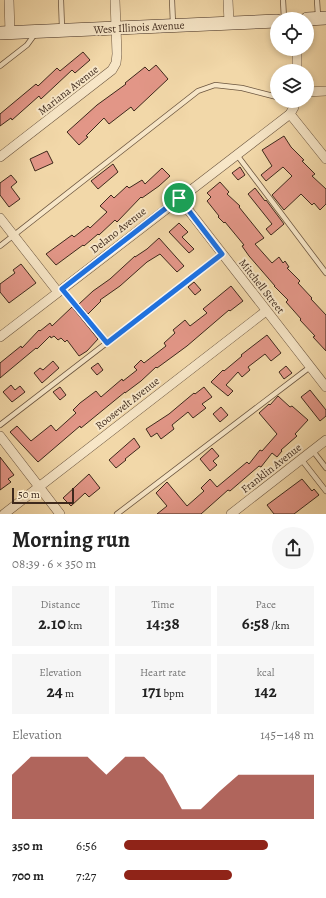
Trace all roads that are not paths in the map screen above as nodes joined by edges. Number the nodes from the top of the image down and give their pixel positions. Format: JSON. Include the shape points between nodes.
{"nodes":[{"id":1,"x":9,"y":0,"type":"edge"},
{"id":2,"x":61,"y":0,"type":"edge"},
{"id":3,"x":115,"y":0,"type":"edge"},
{"id":4,"x":172,"y":0,"type":"edge"},
{"id":5,"x":228,"y":0,"type":"edge"},
{"id":6,"x":283,"y":0,"type":"edge"},
{"id":7,"x":317,"y":0,"type":"edge"},
{"id":8,"x":284,"y":12,"type":"edge"},
{"id":9,"x":317,"y":19,"type":"edge"},
{"id":10,"x":270,"y":21,"type":"edge"},
{"id":11,"x":229,"y":23,"type":"junction"},
{"id":12,"x":174,"y":25,"type":"junction"},
{"id":13,"x":116,"y":28,"type":"junction"},
{"id":14,"x":62,"y":30,"type":"junction"},
{"id":15,"x":37,"y":31,"type":"junction"},
{"id":16,"x":5,"y":33,"type":"edge"},
{"id":17,"x":0,"y":66,"type":"edge"},
{"id":18,"x":314,"y":92,"type":"edge"},
{"id":19,"x":326,"y":92,"type":"edge"},
{"id":20,"x":270,"y":95,"type":"edge"},
{"id":21,"x":293,"y":108,"type":"edge"},
{"id":22,"x":290,"y":114,"type":"junction"},
{"id":23,"x":237,"y":154,"type":"junction"},
{"id":24,"x":0,"y":158,"type":"edge"},
{"id":25,"x":326,"y":159,"type":"edge"},
{"id":26,"x":179,"y":198,"type":"junction"},
{"id":27,"x":0,"y":218,"type":"edge"},
{"id":28,"x":14,"y":236,"type":"junction"},
{"id":29,"x":0,"y":246,"type":"edge"},
{"id":30,"x":222,"y":254,"type":"junction"},
{"id":31,"x":326,"y":274,"type":"edge"},
{"id":32,"x":60,"y":291,"type":"junction"},
{"id":33,"x":266,"y":310,"type":"junction"},
{"id":34,"x":0,"y":337,"type":"edge"},
{"id":35,"x":107,"y":343,"type":"junction"},
{"id":36,"x":310,"y":367,"type":"junction"},
{"id":37,"x":326,"y":387,"type":"edge"},
{"id":38,"x":0,"y":426,"type":"edge"},
{"id":39,"x":0,"y":436,"type":"edge"},
{"id":40,"x":326,"y":440,"type":"edge"},
{"id":41,"x":313,"y":451,"type":"junction"},
{"id":42,"x":301,"y":459,"type":"junction"},
{"id":43,"x":326,"y":468,"type":"edge"},
{"id":44,"x":39,"y":487,"type":"junction"},
{"id":45,"x":326,"y":492,"type":"edge"},
{"id":46,"x":4,"y":514,"type":"edge"},
{"id":47,"x":60,"y":514,"type":"edge"},
{"id":48,"x":117,"y":514,"type":"edge"},
{"id":49,"x":231,"y":514,"type":"edge"}],
"edges":[{"from":1,"to":16,"type":"street"},
{"from":2,"to":14,"type":"lane"},
{"from":3,"to":13,"type":"street","name":"Mariana Avenue"},
{"from":4,"to":12,"type":"lane"},
{"from":5,"to":11,"type":"street"},
{"from":6,"to":8,"type":"lane"},
{"from":7,"to":9,"type":"lane"},
{"from":10,"to":11,"type":"main road","name":"West Illinois Avenue"},
{"from":11,"to":12,"type":"main road","name":"West Illinois Avenue"},
{"from":12,"to":13,"type":"main road","name":"West Illinois Avenue"},
{"from":13,"to":14,"type":"main road","name":"West Illinois Avenue"},
{"from":13,"to":24,"type":"street","name":"Mariana Avenue","via":[[117,58],[112,70]]},
{"from":14,"to":15,"type":"main road","name":"West Illinois Avenue"},
{"from":15,"to":16,"type":"main road","name":"West Illinois Avenue"},
{"from":15,"to":17,"type":"lane","via":[[27,45]]},
{"from":18,"to":19,"type":"street"},
{"from":20,"to":28,"type":"lane","via":[[215,85],[198,91]]},
{"from":21,"to":22,"type":"street"},
{"from":22,"to":23,"type":"street","name":"Delano Avenue"},
{"from":22,"to":25,"type":"street"},
{"from":23,"to":26,"type":"street","name":"Delano Avenue"},
{"from":23,"to":31,"type":"lane"},
{"from":26,"to":30,"type":"street","name":"Mitchell Street"},
{"from":26,"to":32,"type":"street","name":"Delano Avenue"},
{"from":27,"to":28,"type":"street"},
{"from":28,"to":29,"type":"lane"},
{"from":28,"to":32,"type":"street"},
{"from":30,"to":33,"type":"street","name":"Mitchell Street"},
{"from":30,"to":35,"type":"lane"},
{"from":32,"to":34,"type":"street","name":"Delano Avenue"},
{"from":32,"to":35,"type":"lane"},
{"from":33,"to":36,"type":"street","name":"Mitchell Street"},
{"from":33,"to":44,"type":"street","name":"Roosevelt Avenue"},
{"from":35,"to":38,"type":"lane"},
{"from":36,"to":37,"type":"street","name":"Mitchell Street"},
{"from":36,"to":48,"type":"lane"},
{"from":39,"to":44,"type":"street"},
{"from":40,"to":41,"type":"street","name":"Franklin Avenue"},
{"from":41,"to":42,"type":"street","name":"Franklin Avenue"},
{"from":41,"to":43,"type":"lane"},
{"from":42,"to":45,"type":"lane"},
{"from":42,"to":49,"type":"street","name":"Franklin Avenue"},
{"from":44,"to":46,"type":"street","name":"Roosevelt Avenue"},
{"from":44,"to":47,"type":"street"}]}
